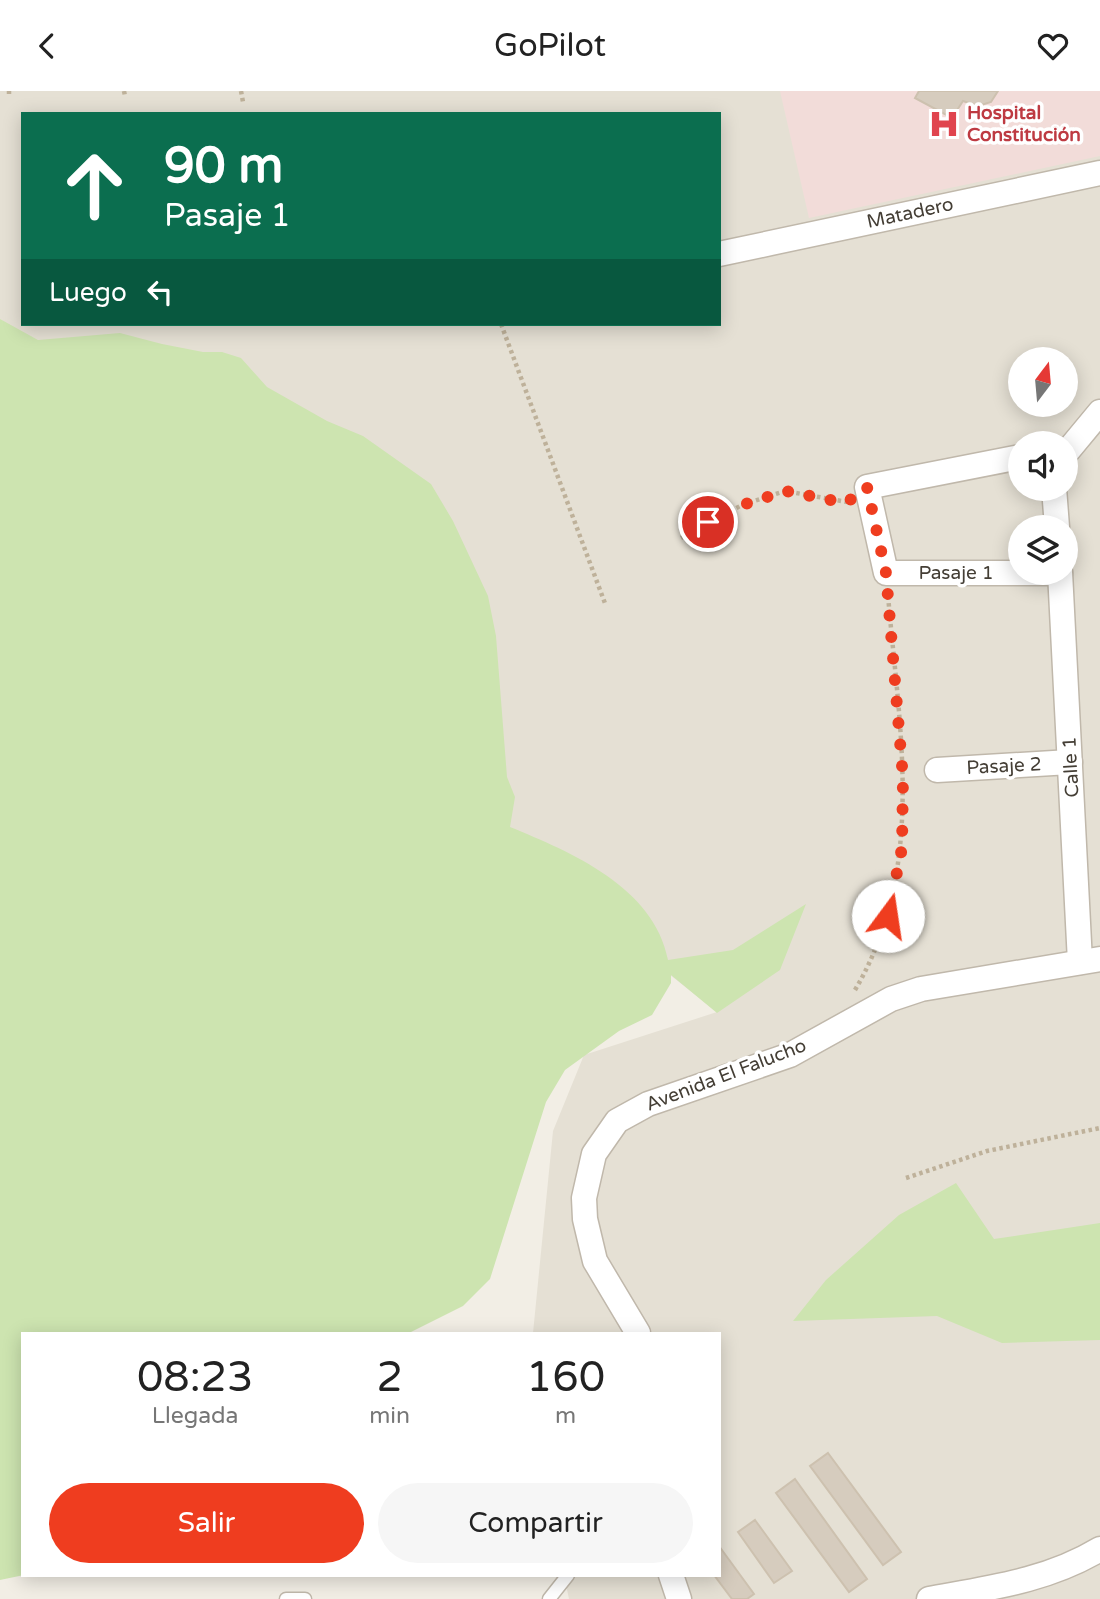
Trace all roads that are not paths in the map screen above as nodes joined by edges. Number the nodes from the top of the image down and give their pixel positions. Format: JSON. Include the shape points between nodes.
{"nodes":[{"id":1,"x":1099,"y":178,"type":"edge"},
{"id":2,"x":721,"y":254,"type":"edge"},
{"id":3,"x":1100,"y":412,"type":"edge"},
{"id":4,"x":1078,"y":439,"type":"edge"},
{"id":5,"x":1008,"y":459,"type":"edge"},
{"id":6,"x":1008,"y":572,"type":"edge"},
{"id":7,"x":1061,"y":585,"type":"edge"},
{"id":8,"x":1070,"y":762,"type":"junction"},
{"id":9,"x":937,"y":770,"type":"dead end"},
{"id":10,"x":1090,"y":961,"type":"edge"},
{"id":11,"x":637,"y":1332,"type":"edge"},
{"id":12,"x":1100,"y":1549,"type":"edge"},
{"id":13,"x":566,"y":1577,"type":"edge"},
{"id":14,"x":672,"y":1577,"type":"edge"},
{"id":15,"x":286,"y":1599,"type":"edge"},
{"id":16,"x":305,"y":1599,"type":"edge"},
{"id":17,"x":549,"y":1599,"type":"edge"},
{"id":18,"x":679,"y":1599,"type":"edge"},
{"id":19,"x":929,"y":1599,"type":"edge"}],
"edges":[{"from":1,"to":2,"type":"street","name":"Matadero"},
{"from":3,"to":4,"type":"street"},
{"from":5,"to":6,"type":"street","name":"Pasaje 1","via":[[867,487],[886,573]]},
{"from":7,"to":8,"type":"street","name":"Calle 1"},
{"from":8,"to":9,"type":"street","name":"Pasaje 2"},
{"from":8,"to":10,"type":"street","name":"Calle 1"},
{"from":10,"to":11,"type":"street","name":"Avenida El Falucho","via":[[921,989],[891,999],[790,1055],[660,1099],[617,1121],[594,1154],[587,1176],[585,1219],[600,1270]]},
{"from":12,"to":19,"type":"street","via":[[1055,1573]]},
{"from":13,"to":17,"type":"lane"},
{"from":14,"to":18,"type":"street"},
{"from":15,"to":16,"type":"lane"}]}
